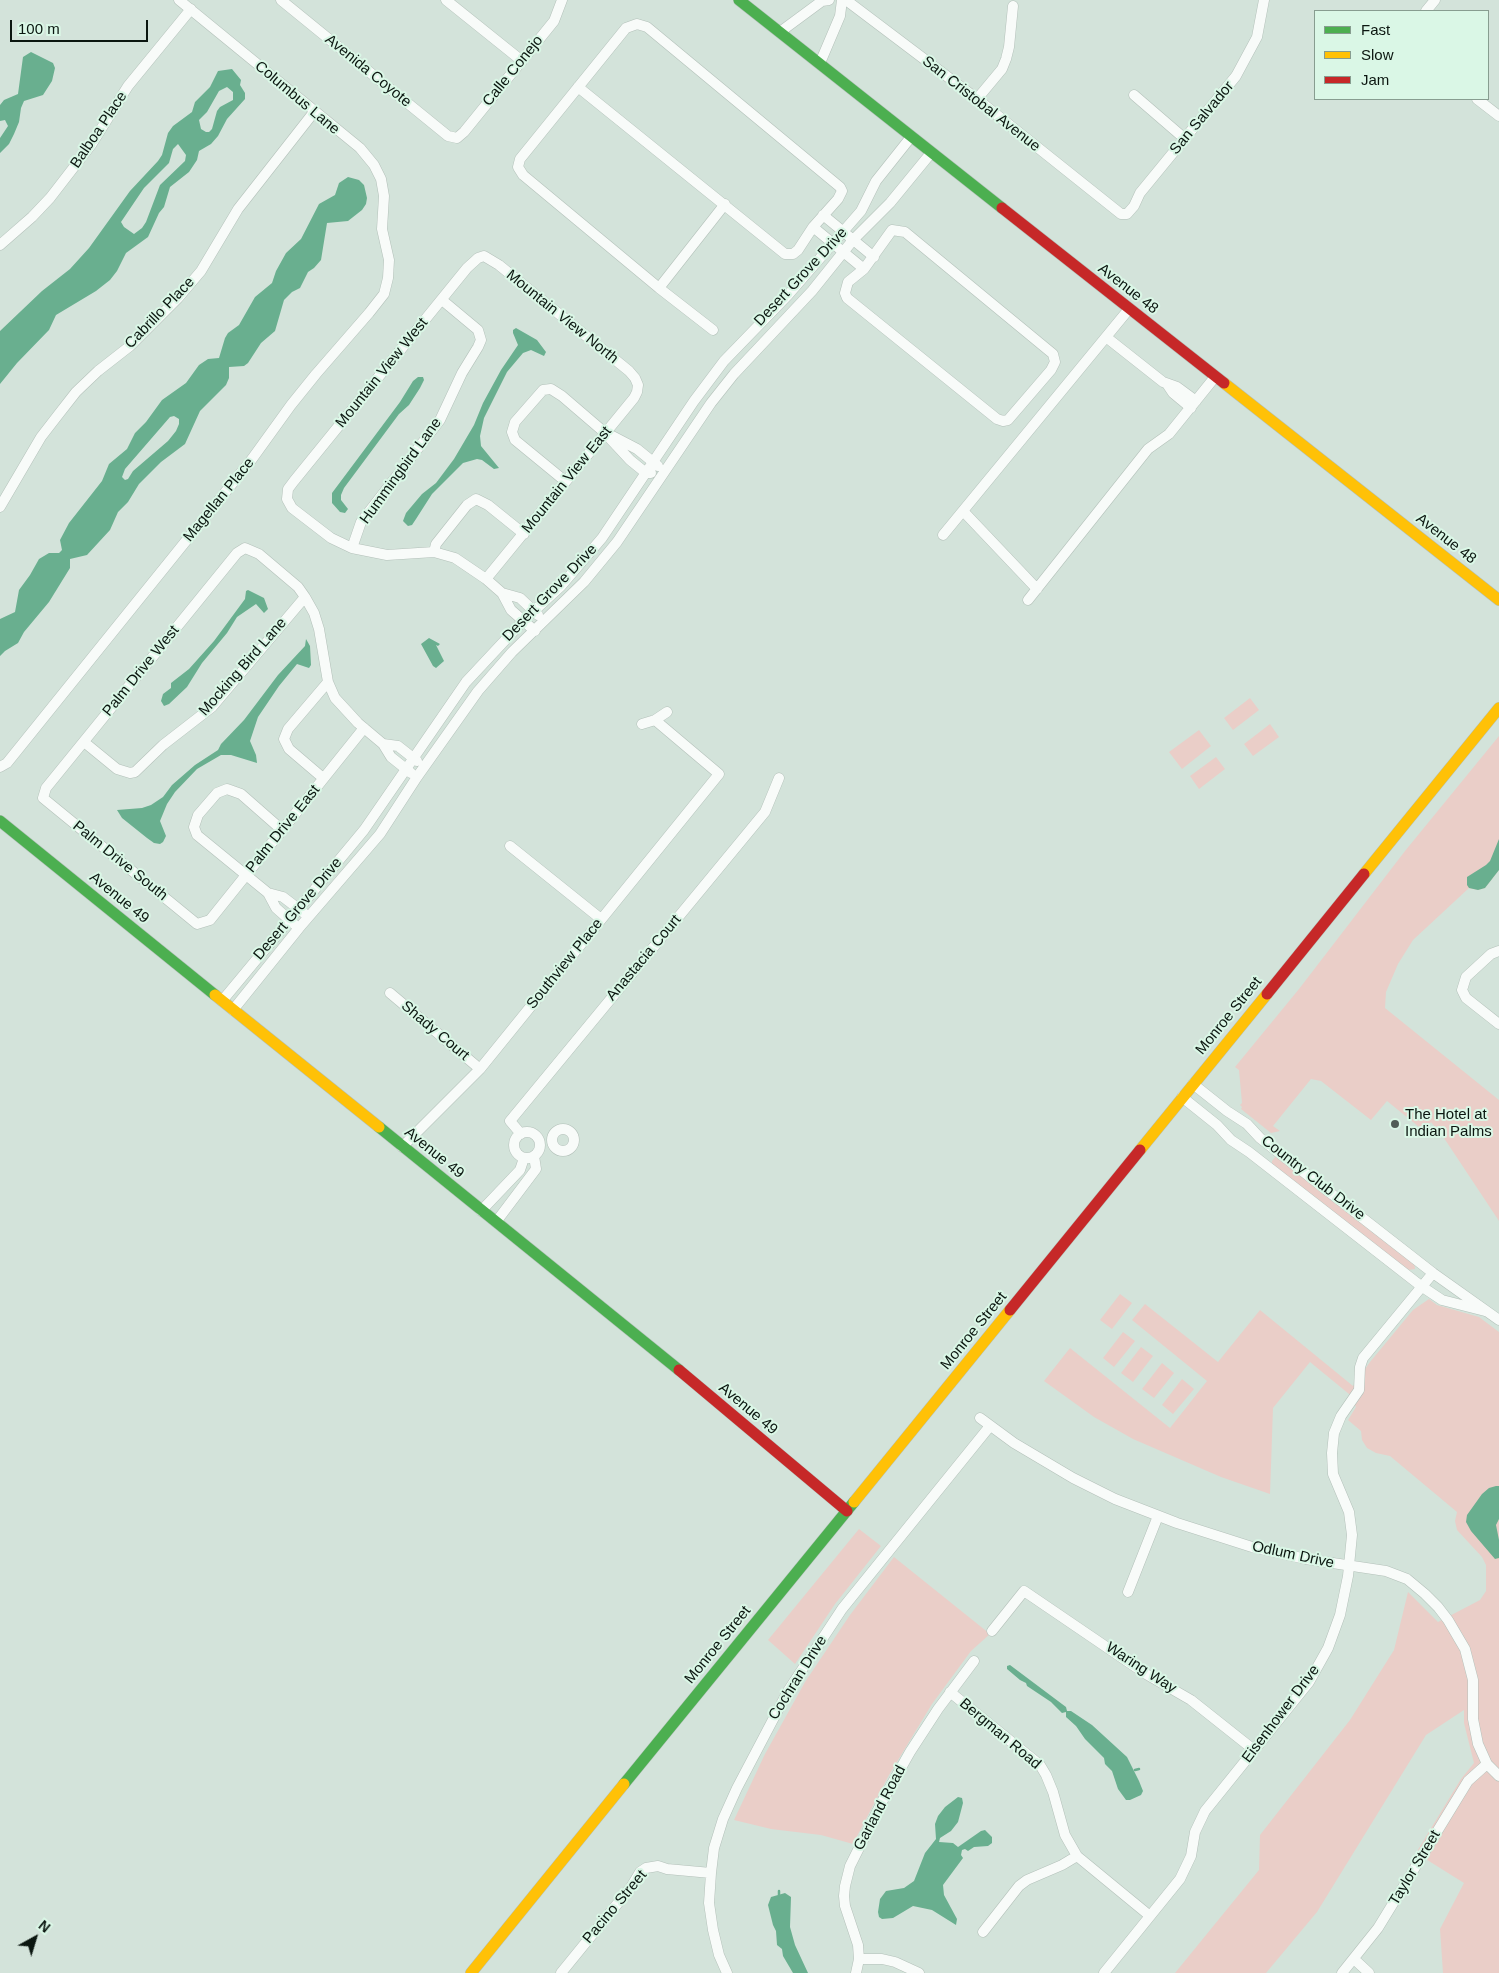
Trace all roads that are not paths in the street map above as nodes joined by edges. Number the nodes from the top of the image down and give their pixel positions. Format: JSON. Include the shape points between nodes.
{"nodes":[{"id":1,"x":179,"y":0,"type":"edge"},
{"id":2,"x":281,"y":0,"type":"edge"},
{"id":3,"x":446,"y":0,"type":"edge"},
{"id":4,"x":562,"y":0,"type":"edge"},
{"id":5,"x":739,"y":0,"type":"edge"},
{"id":6,"x":828,"y":0,"type":"edge"},
{"id":7,"x":842,"y":0,"type":"edge"},
{"id":8,"x":846,"y":0,"type":"edge"},
{"id":9,"x":1264,"y":0,"type":"edge"},
{"id":10,"x":1435,"y":0,"type":"edge"},
{"id":11,"x":1012,"y":6,"type":"dead end"},
{"id":12,"x":191,"y":9,"type":"junction"},
{"id":13,"x":1427,"y":10,"type":"edge"},
{"id":14,"x":780,"y":32,"type":"junction"},
{"id":15,"x":522,"y":61,"type":"junction"},
{"id":16,"x":820,"y":63,"type":"junction"},
{"id":17,"x":578,"y":87,"type":"junction"},
{"id":18,"x":1134,"y":95,"type":"dead end"},
{"id":19,"x":977,"y":99,"type":"junction"},
{"id":20,"x":1478,"y":100,"type":"edge"},
{"id":21,"x":314,"y":112,"type":"junction"},
{"id":22,"x":1499,"y":116,"type":"edge"},
{"id":23,"x":911,"y":137,"type":"junction"},
{"id":24,"x":457,"y":138,"type":"joint"},
{"id":25,"x":1185,"y":139,"type":"junction"},
{"id":26,"x":931,"y":153,"type":"junction"},
{"id":27,"x":725,"y":204,"type":"junction"},
{"id":28,"x":1115,"y":210,"type":"joint"},
{"id":29,"x":862,"y":211,"type":"junction"},
{"id":30,"x":382,"y":213,"type":"joint"},
{"id":31,"x":823,"y":215,"type":"junction"},
{"id":32,"x":873,"y":220,"type":"junction"},
{"id":33,"x":813,"y":226,"type":"junction"},
{"id":34,"x":843,"y":232,"type":"junction"},
{"id":35,"x":853,"y":240,"type":"junction"},
{"id":36,"x":834,"y":244,"type":"junction"},
{"id":37,"x":0,"y":245,"type":"edge"},
{"id":38,"x":844,"y":252,"type":"junction"},
{"id":39,"x":488,"y":257,"type":"joint"},
{"id":40,"x":874,"y":257,"type":"junction"},
{"id":41,"x":864,"y":268,"type":"junction"},
{"id":42,"x":659,"y":288,"type":"junction"},
{"id":43,"x":442,"y":300,"type":"junction"},
{"id":44,"x":1129,"y":309,"type":"junction"},
{"id":45,"x":713,"y":330,"type":"dead end"},
{"id":46,"x":1106,"y":338,"type":"junction"},
{"id":47,"x":1215,"y":377,"type":"junction"},
{"id":48,"x":635,"y":378,"type":"joint"},
{"id":49,"x":1193,"y":405,"type":"junction"},
{"id":50,"x":604,"y":432,"type":"junction"},
{"id":51,"x":654,"y":462,"type":"junction"},
{"id":52,"x":665,"y":473,"type":"junction"},
{"id":53,"x":646,"y":474,"type":"junction"},
{"id":54,"x":566,"y":481,"type":"junction"},
{"id":55,"x":0,"y":507,"type":"edge"},
{"id":56,"x":963,"y":511,"type":"junction"},
{"id":57,"x":524,"y":534,"type":"junction"},
{"id":58,"x":943,"y":535,"type":"dead end"},
{"id":59,"x":352,"y":548,"type":"junction"},
{"id":60,"x":434,"y":552,"type":"junction"},
{"id":61,"x":486,"y":578,"type":"junction"},
{"id":62,"x":1037,"y":589,"type":"junction"},
{"id":63,"x":502,"y":593,"type":"junction"},
{"id":64,"x":306,"y":597,"type":"junction"},
{"id":65,"x":1028,"y":600,"type":"dead end"},
{"id":66,"x":1499,"y":600,"type":"edge"},
{"id":67,"x":534,"y":610,"type":"junction"},
{"id":68,"x":523,"y":621,"type":"junction"},
{"id":69,"x":545,"y":621,"type":"junction"},
{"id":70,"x":535,"y":631,"type":"junction"},
{"id":71,"x":328,"y":682,"type":"junction"},
{"id":72,"x":1499,"y":708,"type":"edge"},
{"id":73,"x":667,"y":712,"type":"dead end"},
{"id":74,"x":655,"y":720,"type":"junction"},
{"id":75,"x":642,"y":724,"type":"dead end"},
{"id":76,"x":364,"y":728,"type":"junction"},
{"id":77,"x":84,"y":742,"type":"junction"},
{"id":78,"x":383,"y":744,"type":"junction"},
{"id":79,"x":413,"y":758,"type":"junction"},
{"id":80,"x":424,"y":766,"type":"junction"},
{"id":81,"x":0,"y":767,"type":"edge"},
{"id":82,"x":406,"y":769,"type":"junction"},
{"id":83,"x":416,"y":777,"type":"junction"},
{"id":84,"x":323,"y":778,"type":"junction"},
{"id":85,"x":779,"y":778,"type":"dead end"},
{"id":86,"x":43,"y":798,"type":"joint"},
{"id":87,"x":0,"y":821,"type":"edge"},
{"id":88,"x":282,"y":830,"type":"junction"},
{"id":89,"x":510,"y":846,"type":"dead end"},
{"id":90,"x":246,"y":875,"type":"junction"},
{"id":91,"x":268,"y":893,"type":"junction"},
{"id":92,"x":298,"y":908,"type":"junction"},
{"id":93,"x":308,"y":917,"type":"junction"},
{"id":94,"x":602,"y":919,"type":"junction"},
{"id":95,"x":289,"y":920,"type":"junction"},
{"id":96,"x":197,"y":924,"type":"joint"},
{"id":97,"x":299,"y":928,"type":"junction"},
{"id":98,"x":1499,"y":951,"type":"edge"},
{"id":99,"x":390,"y":993,"type":"dead end"},
{"id":100,"x":222,"y":1001,"type":"junction"},
{"id":101,"x":233,"y":1010,"type":"junction"},
{"id":102,"x":1499,"y":1024,"type":"edge"},
{"id":103,"x":480,"y":1069,"type":"junction"},
{"id":104,"x":1193,"y":1084,"type":"junction"},
{"id":105,"x":1182,"y":1098,"type":"junction"},
{"id":106,"x":521,"y":1134,"type":"junction"},
{"id":107,"x":552,"y":1142,"type":"dead end"},
{"id":108,"x":540,"y":1143,"type":"junction"},
{"id":109,"x":402,"y":1147,"type":"junction"},
{"id":110,"x":529,"y":1157,"type":"junction"},
{"id":111,"x":481,"y":1211,"type":"junction"},
{"id":112,"x":496,"y":1222,"type":"junction"},
{"id":113,"x":1433,"y":1273,"type":"junction"},
{"id":114,"x":1421,"y":1286,"type":"junction"},
{"id":115,"x":1490,"y":1312,"type":"junction"},
{"id":116,"x":1499,"y":1320,"type":"edge"},
{"id":117,"x":980,"y":1418,"type":"dead end"},
{"id":118,"x":990,"y":1426,"type":"junction"},
{"id":119,"x":847,"y":1511,"type":"junction"},
{"id":120,"x":1158,"y":1516,"type":"junction"},
{"id":121,"x":1349,"y":1566,"type":"junction"},
{"id":122,"x":1128,"y":1592,"type":"dead end"},
{"id":123,"x":992,"y":1631,"type":"dead end"},
{"id":124,"x":974,"y":1661,"type":"dead end"},
{"id":125,"x":950,"y":1692,"type":"junction"},
{"id":126,"x":1254,"y":1750,"type":"junction"},
{"id":127,"x":1487,"y":1764,"type":"junction"},
{"id":128,"x":1499,"y":1776,"type":"edge"},
{"id":129,"x":1077,"y":1856,"type":"junction"},
{"id":130,"x":711,"y":1873,"type":"junction"},
{"id":131,"x":1150,"y":1916,"type":"junction"},
{"id":132,"x":983,"y":1932,"type":"dead end"},
{"id":133,"x":859,"y":1958,"type":"junction"},
{"id":134,"x":1354,"y":1959,"type":"junction"},
{"id":135,"x":471,"y":1973,"type":"edge"},
{"id":136,"x":561,"y":1973,"type":"edge"},
{"id":137,"x":727,"y":1973,"type":"edge"},
{"id":138,"x":856,"y":1973,"type":"edge"},
{"id":139,"x":919,"y":1973,"type":"edge"},
{"id":140,"x":1104,"y":1973,"type":"edge"},
{"id":141,"x":1342,"y":1973,"type":"edge"},
{"id":142,"x":1369,"y":1973,"type":"edge"}],
"edges":[{"from":1,"to":12,"type":"street","name":"Columbus Lane"},
{"from":2,"to":24,"type":"street","name":"Avenida Coyote","via":[[448,136]]},
{"from":3,"to":15,"type":"street"},
{"from":4,"to":15,"type":"street","name":"Calle Conejo","via":[[554,21]]},
{"from":5,"to":14,"type":"main road","name":"Avenue 48"},
{"from":6,"to":14,"type":"street"},
{"from":7,"to":16,"type":"street","via":[[840,16]]},
{"from":8,"to":19,"type":"street","name":"San Cristobal Avenue"},
{"from":9,"to":25,"type":"street","name":"San Salvador","via":[[1257,37],[1245,62]]},
{"from":10,"to":13,"type":"street"},
{"from":11,"to":19,"type":"street","via":[[1010,47],[1006,59],[1002,69]]},
{"from":12,"to":21,"type":"street","name":"Columbus Lane"},
{"from":12,"to":37,"type":"street","name":"Balboa Place","via":[[128,86],[91,144],[50,198]]},
{"from":14,"to":16,"type":"main road","name":"Avenue 48"},
{"from":15,"to":24,"type":"street","name":"Calle Conejo"},
{"from":16,"to":23,"type":"main road","name":"Avenue 48"},
{"from":17,"to":27,"type":"street"},
{"from":17,"to":31,"type":"street","via":[[626,28],[636,24],[647,27],[836,182],[841,195]]},
{"from":17,"to":42,"type":"street","via":[[520,159],[518,167],[523,175]]},
{"from":18,"to":25,"type":"street"},
{"from":19,"to":28,"type":"street","name":"San Cristobal Avenue"},
{"from":20,"to":22,"type":"street"},
{"from":21,"to":30,"type":"street","name":"Columbus Lane","via":[[360,148],[374,165],[382,179]]},
{"from":21,"to":55,"type":"street","name":"Cabrillo Place","via":[[238,209],[200,270],[178,298],[130,346],[76,392],[41,437]]},
{"from":23,"to":26,"type":"main road","name":"Avenue 48"},
{"from":23,"to":29,"type":"street","name":"Desert Grove Drive","via":[[876,181]]},
{"from":25,"to":28,"type":"street","name":"San Salvador","via":[[1140,193],[1127,214]]},
{"from":26,"to":32,"type":"street","name":"Desert Grove Drive"},
{"from":26,"to":44,"type":"main road","name":"Avenue 48"},
{"from":27,"to":33,"type":"street","via":[[786,254],[795,252]]},
{"from":27,"to":42,"type":"street"},
{"from":29,"to":32,"type":"street"},
{"from":29,"to":34,"type":"street","name":"Desert Grove Drive"},
{"from":30,"to":81,"type":"street","name":"Magellan Place","via":[[389,260],[384,294],[291,405],[252,459],[7,763]]},
{"from":31,"to":33,"type":"street"},
{"from":31,"to":34,"type":"street"},
{"from":32,"to":35,"type":"street","name":"Desert Grove Drive"},
{"from":33,"to":36,"type":"street"},
{"from":34,"to":35,"type":"street"},
{"from":34,"to":36,"type":"street","name":"Desert Grove Drive"},
{"from":35,"to":38,"type":"street","name":"Desert Grove Drive"},
{"from":35,"to":40,"type":"street"},
{"from":36,"to":38,"type":"street"},
{"from":36,"to":51,"type":"street","name":"Desert Grove Drive","via":[[724,361]]},
{"from":38,"to":41,"type":"street"},
{"from":38,"to":52,"type":"street","name":"Desert Grove Drive","via":[[734,374]]},
{"from":39,"to":43,"type":"street","name":"Mountain View West","via":[[472,263]]},
{"from":39,"to":48,"type":"street","name":"Mountain View North"},
{"from":40,"to":41,"type":"street"},
{"from":40,"to":41,"type":"street","via":[[888,233],[896,230],[905,232],[1050,349],[1055,362],[1011,418],[997,419],[848,298],[845,293],[848,282]]},
{"from":42,"to":45,"type":"street"},
{"from":43,"to":59,"type":"street","name":"Hummingbird Lane","via":[[478,330],[481,340],[440,420],[361,522]]},
{"from":43,"to":59,"type":"street","name":"Mountain View West","via":[[288,489],[286,499],[292,508],[331,538]]},
{"from":44,"to":46,"type":"street"},
{"from":44,"to":47,"type":"main road","name":"Avenue 48"},
{"from":46,"to":49,"type":"street","via":[[1167,384],[1173,393]]},
{"from":46,"to":56,"type":"street"},
{"from":47,"to":49,"type":"street"},
{"from":47,"to":66,"type":"main road","name":"Avenue 48"},
{"from":48,"to":50,"type":"street","name":"Mountain View East","via":[[637,392]]},
{"from":49,"to":62,"type":"street","via":[[1168,434],[1148,449]]},
{"from":50,"to":51,"type":"street"},
{"from":50,"to":53,"type":"street"},
{"from":50,"to":54,"type":"street","name":"Mountain View East"},
{"from":50,"to":54,"type":"street","via":[[551,389],[542,390],[515,422],[512,432],[515,440]]},
{"from":51,"to":52,"type":"street"},
{"from":51,"to":53,"type":"street","name":"Desert Grove Drive"},
{"from":52,"to":53,"type":"street"},
{"from":52,"to":69,"type":"street","name":"Desert Grove Drive","via":[[617,542],[584,582]]},
{"from":53,"to":67,"type":"street","name":"Desert Grove Drive","via":[[602,538]]},
{"from":54,"to":57,"type":"street","name":"Mountain View East"},
{"from":56,"to":58,"type":"street"},
{"from":56,"to":62,"type":"street"},
{"from":57,"to":60,"type":"street","via":[[476,499],[466,505],[436,544]]},
{"from":57,"to":61,"type":"street","name":"Mountain View East"},
{"from":59,"to":60,"type":"street","via":[[387,555]]},
{"from":60,"to":61,"type":"street","via":[[455,558]]},
{"from":61,"to":63,"type":"street"},
{"from":62,"to":65,"type":"street"},
{"from":63,"to":67,"type":"street","via":[[520,598]]},
{"from":63,"to":68,"type":"street","via":[[511,610]]},
{"from":64,"to":71,"type":"street","via":[[319,628]]},
{"from":64,"to":77,"type":"street","name":"Mocking Bird Lane","via":[[212,707],[163,745],[135,772],[117,769]]},
{"from":64,"to":77,"type":"street","name":"Palm Drive West","via":[[259,554],[245,548],[237,553]]},
{"from":67,"to":68,"type":"street","name":"Desert Grove Drive"},
{"from":67,"to":69,"type":"street"},
{"from":68,"to":70,"type":"street"},
{"from":68,"to":79,"type":"street","name":"Desert Grove Drive","via":[[466,682]]},
{"from":69,"to":70,"type":"street","name":"Desert Grove Drive"},
{"from":70,"to":80,"type":"street","name":"Desert Grove Drive","via":[[478,692]]},
{"from":71,"to":76,"type":"street","via":[[343,708]]},
{"from":71,"to":84,"type":"street","via":[[288,729],[284,739],[289,749]]},
{"from":72,"to":104,"type":"main road","name":"Monroe Street"},
{"from":73,"to":74,"type":"street"},
{"from":74,"to":75,"type":"street"},
{"from":74,"to":94,"type":"street","name":"Southview Place","via":[[720,774]]},
{"from":76,"to":78,"type":"street"},
{"from":76,"to":84,"type":"street","name":"Palm Drive East"},
{"from":77,"to":86,"type":"street","name":"Palm Drive West","via":[[46,788]]},
{"from":78,"to":79,"type":"street","via":[[398,746]]},
{"from":78,"to":82,"type":"street"},
{"from":79,"to":80,"type":"street"},
{"from":79,"to":82,"type":"street","name":"Desert Grove Drive"},
{"from":80,"to":83,"type":"street","name":"Desert Grove Drive"},
{"from":82,"to":83,"type":"street"},
{"from":82,"to":92,"type":"street","name":"Desert Grove Drive","via":[[364,830]]},
{"from":83,"to":93,"type":"street","name":"Desert Grove Drive","via":[[380,834]]},
{"from":84,"to":88,"type":"street","name":"Palm Drive East"},
{"from":85,"to":106,"type":"street","name":"Anastacia Court","via":[[765,812],[510,1121]]},
{"from":86,"to":96,"type":"street","name":"Palm Drive South"},
{"from":87,"to":100,"type":"main road","name":"Avenue 49"},
{"from":88,"to":90,"type":"street","name":"Palm Drive East"},
{"from":88,"to":90,"type":"street","via":[[233,790],[217,793],[198,815],[194,827],[197,835]]},
{"from":89,"to":94,"type":"street"},
{"from":90,"to":91,"type":"street"},
{"from":90,"to":96,"type":"street","name":"Palm Drive East","via":[[210,920]]},
{"from":91,"to":92,"type":"street","via":[[283,897]]},
{"from":91,"to":95,"type":"street","via":[[276,908]]},
{"from":92,"to":93,"type":"street"},
{"from":92,"to":95,"type":"street","name":"Desert Grove Drive"},
{"from":93,"to":97,"type":"street","name":"Desert Grove Drive"},
{"from":94,"to":103,"type":"street","name":"Southview Place"},
{"from":95,"to":97,"type":"street"},
{"from":95,"to":100,"type":"street","name":"Desert Grove Drive"},
{"from":97,"to":101,"type":"street","name":"Desert Grove Drive"},
{"from":98,"to":102,"type":"street","via":[[1491,954],[1466,977],[1462,990],[1466,998]]},
{"from":99,"to":103,"type":"street","name":"Shady Court"},
{"from":100,"to":101,"type":"main road","name":"Avenue 49"},
{"from":101,"to":109,"type":"main road","name":"Avenue 49"},
{"from":103,"to":109,"type":"street","name":"Southview Place"},
{"from":104,"to":105,"type":"main road","name":"Monroe Street"},
{"from":104,"to":113,"type":"street","name":"Country Club Drive"},
{"from":105,"to":114,"type":"street","name":"Country Club Drive","via":[[1231,1140]]},
{"from":105,"to":119,"type":"main road","name":"Monroe Street"},
{"from":106,"to":108,"type":"street","via":[[535,1135]]},
{"from":106,"to":110,"type":"street","name":"Anastacia Court","via":[[514,1147],[516,1152]]},
{"from":107,"to":108,"type":"street"},
{"from":108,"to":110,"type":"street","via":[[540,1148]]},
{"from":109,"to":111,"type":"main road","name":"Avenue 49"},
{"from":110,"to":111,"type":"street"},
{"from":110,"to":112,"type":"street","via":[[536,1169]]},
{"from":111,"to":112,"type":"main road","name":"Avenue 49"},
{"from":112,"to":119,"type":"main road","name":"Avenue 49"},
{"from":113,"to":114,"type":"street","name":"Eisenhower Drive"},
{"from":113,"to":115,"type":"street","name":"Country Club Drive"},
{"from":114,"to":115,"type":"street","name":"Country Club Drive","via":[[1442,1300]]},
{"from":114,"to":121,"type":"street","name":"Eisenhower Drive","via":[[1363,1358],[1359,1390],[1334,1433],[1333,1474],[1352,1523]]},
{"from":115,"to":116,"type":"street","name":"Country Club Drive"},
{"from":117,"to":118,"type":"street","name":"Odlum Drive"},
{"from":118,"to":120,"type":"street","name":"Odlum Drive","via":[[1072,1478]]},
{"from":118,"to":130,"type":"street","name":"Cochran Drive","via":[[859,1588],[801,1669],[737,1788],[719,1834]]},
{"from":119,"to":135,"type":"main road","name":"Monroe Street"},
{"from":120,"to":121,"type":"street","name":"Odlum Drive","via":[[1252,1547]]},
{"from":120,"to":122,"type":"street"},
{"from":121,"to":126,"type":"street","name":"Eisenhower Drive","via":[[1340,1615],[1328,1648],[1309,1682]]},
{"from":121,"to":127,"type":"street","name":"Odlum Drive","via":[[1386,1571],[1406,1579],[1425,1594],[1448,1620],[1470,1664],[1475,1728]]},
{"from":123,"to":126,"type":"street","name":"Waring Way","via":[[1024,1591],[1146,1674],[1191,1700]]},
{"from":124,"to":125,"type":"street","name":"Garland Road"},
{"from":125,"to":129,"type":"street","name":"Bergman Road","via":[[1040,1765],[1053,1792],[1065,1835]]},
{"from":125,"to":133,"type":"street","name":"Garland Road","via":[[888,1790],[850,1866],[845,1906],[855,1933]]},
{"from":126,"to":131,"type":"street","name":"Eisenhower Drive","via":[[1205,1811],[1195,1832],[1186,1869]]},
{"from":127,"to":128,"type":"street","name":"Odlum Drive"},
{"from":127,"to":134,"type":"street","name":"Taylor Street","via":[[1468,1781],[1378,1928]]},
{"from":129,"to":131,"type":"street","name":"Bergman Road"},
{"from":129,"to":132,"type":"street","via":[[1026,1880]]},
{"from":130,"to":136,"type":"street","name":"Pacino Street","via":[[658,1866],[646,1868]]},
{"from":130,"to":137,"type":"street","name":"Cochran Drive","via":[[713,1930]]},
{"from":131,"to":140,"type":"street","name":"Eisenhower Drive"},
{"from":133,"to":138,"type":"street","name":"Garland Road"},
{"from":133,"to":139,"type":"street","via":[[896,1962]]},
{"from":134,"to":141,"type":"street","name":"Taylor Street"},
{"from":134,"to":142,"type":"street"}]}
